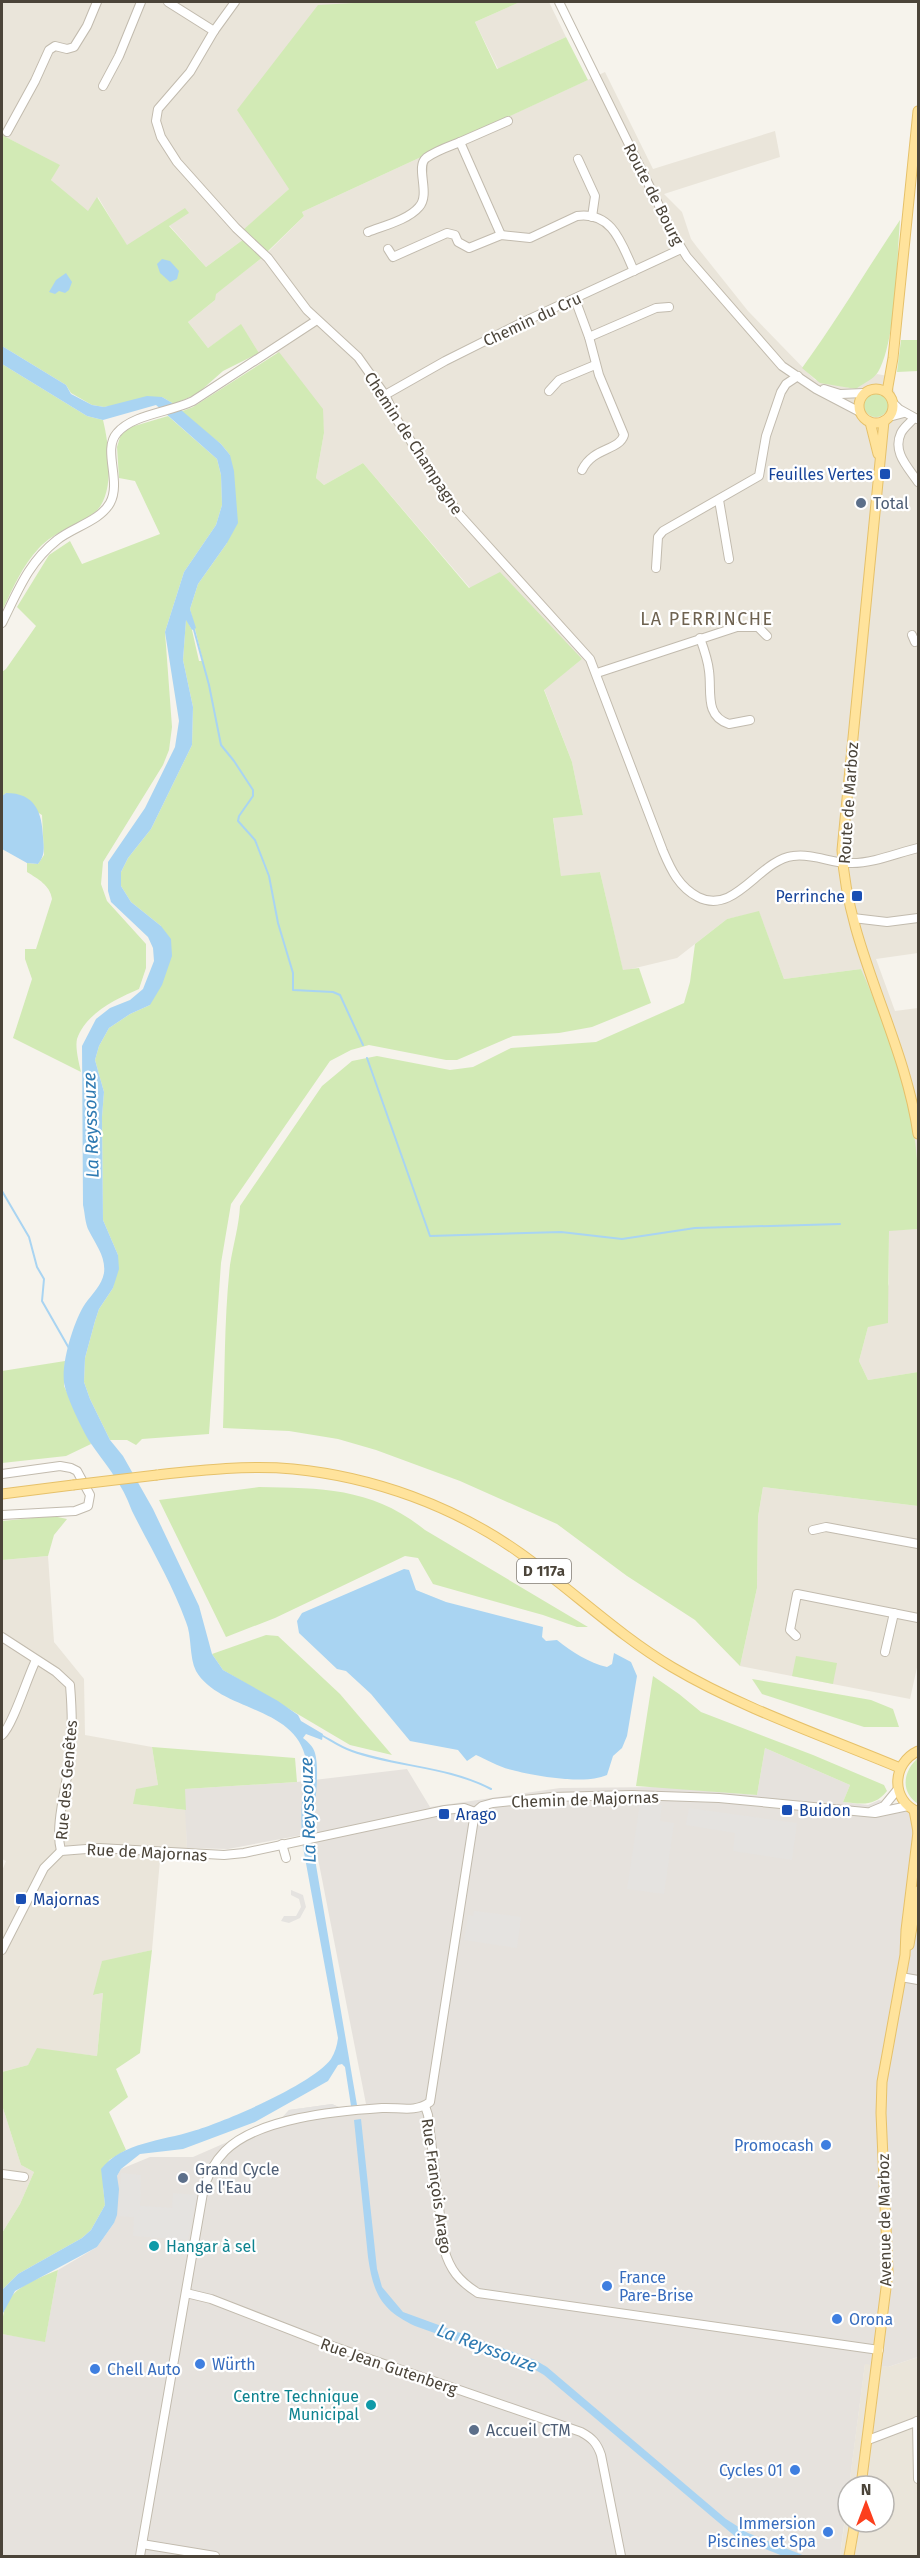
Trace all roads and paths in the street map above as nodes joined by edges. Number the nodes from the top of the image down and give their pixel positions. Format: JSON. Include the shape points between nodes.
{"nodes":[{"id":1,"x":97,"y":2,"type":"edge"},
{"id":2,"x":141,"y":2,"type":"edge"},
{"id":3,"x":168,"y":2,"type":"edge"},
{"id":4,"x":235,"y":2,"type":"edge"},
{"id":5,"x":561,"y":3,"type":"edge"},
{"id":6,"x":214,"y":31,"type":"junction"},
{"id":7,"x":102,"y":86,"type":"dead end"},
{"id":8,"x":918,"y":111,"type":"edge"},
{"id":9,"x":508,"y":121,"type":"dead end"},
{"id":10,"x":7,"y":132,"type":"dead end"},
{"id":11,"x":460,"y":142,"type":"junction"},
{"id":12,"x":578,"y":159,"type":"dead end"},
{"id":13,"x":592,"y":217,"type":"junction"},
{"id":14,"x":368,"y":232,"type":"dead end"},
{"id":15,"x":501,"y":235,"type":"junction"},
{"id":16,"x":388,"y":249,"type":"dead end"},
{"id":17,"x":681,"y":249,"type":"junction"},
{"id":18,"x":634,"y":271,"type":"junction"},
{"id":19,"x":575,"y":298,"type":"junction"},
{"id":20,"x":669,"y":307,"type":"dead end"},
{"id":21,"x":316,"y":320,"type":"junction"},
{"id":22,"x":589,"y":337,"type":"junction"},
{"id":23,"x":895,"y":339,"type":"junction"},
{"id":24,"x":595,"y":365,"type":"junction"},
{"id":25,"x":798,"y":376,"type":"junction"},
{"id":26,"x":807,"y":382,"type":"junction"},
{"id":27,"x":876,"y":388,"type":"junction"},
{"id":28,"x":549,"y":391,"type":"dead end"},
{"id":29,"x":887,"y":392,"type":"junction"},
{"id":30,"x":864,"y":393,"type":"junction"},
{"id":31,"x":385,"y":395,"type":"junction"},
{"id":32,"x":893,"y":403,"type":"junction"},
{"id":33,"x":860,"y":412,"type":"junction"},
{"id":34,"x":904,"y":413,"type":"junction"},
{"id":35,"x":916,"y":418,"type":"edge"},
{"id":36,"x":887,"y":419,"type":"junction"},
{"id":37,"x":870,"y":422,"type":"junction"},
{"id":38,"x":880,"y":463,"type":"junction"},
{"id":39,"x":582,"y":470,"type":"dead end"},
{"id":40,"x":918,"y":482,"type":"edge"},
{"id":41,"x":719,"y":500,"type":"junction"},
{"id":42,"x":729,"y":560,"type":"dead end"},
{"id":43,"x":656,"y":568,"type":"dead end"},
{"id":44,"x":2,"y":623,"type":"edge"},
{"id":45,"x":767,"y":636,"type":"dead end"},
{"id":46,"x":700,"y":638,"type":"junction"},
{"id":47,"x":597,"y":673,"type":"junction"},
{"id":48,"x":750,"y":720,"type":"dead end"},
{"id":49,"x":918,"y":848,"type":"edge"},
{"id":50,"x":843,"y":863,"type":"junction"},
{"id":51,"x":853,"y":918,"type":"junction"},
{"id":52,"x":918,"y":918,"type":"edge"},
{"id":53,"x":914,"y":1090,"type":"edge"},
{"id":54,"x":918,"y":1134,"type":"edge"},
{"id":55,"x":2,"y":1474,"type":"edge"},
{"id":56,"x":2,"y":1494,"type":"edge"},
{"id":57,"x":2,"y":1515,"type":"edge"},
{"id":58,"x":813,"y":1530,"type":"dead end"},
{"id":59,"x":918,"y":1544,"type":"edge"},
{"id":60,"x":894,"y":1613,"type":"junction"},
{"id":61,"x":918,"y":1618,"type":"edge"},
{"id":62,"x":796,"y":1636,"type":"dead end"},
{"id":63,"x":2,"y":1637,"type":"edge"},
{"id":64,"x":885,"y":1652,"type":"dead end"},
{"id":65,"x":36,"y":1660,"type":"junction"},
{"id":66,"x":2,"y":1735,"type":"edge"},
{"id":67,"x":918,"y":1751,"type":"edge"},
{"id":68,"x":900,"y":1768,"type":"junction"},
{"id":69,"x":898,"y":1789,"type":"junction"},
{"id":70,"x":913,"y":1809,"type":"edge"},
{"id":71,"x":476,"y":1812,"type":"junction"},
{"id":72,"x":865,"y":1813,"type":"junction"},
{"id":73,"x":918,"y":1832,"type":"edge"},
{"id":74,"x":312,"y":1838,"type":"joint"},
{"id":75,"x":282,"y":1844,"type":"junction"},
{"id":76,"x":61,"y":1851,"type":"junction"},
{"id":77,"x":286,"y":1858,"type":"dead end"},
{"id":78,"x":918,"y":1891,"type":"edge"},
{"id":79,"x":2,"y":1950,"type":"edge"},
{"id":80,"x":905,"y":1955,"type":"junction"},
{"id":81,"x":901,"y":1977,"type":"junction"},
{"id":82,"x":918,"y":1980,"type":"edge"},
{"id":83,"x":424,"y":2106,"type":"junction"},
{"id":84,"x":2,"y":2174,"type":"edge"},
{"id":85,"x":24,"y":2177,"type":"dead end"},
{"id":86,"x":186,"y":2293,"type":"junction"},
{"id":87,"x":879,"y":2350,"type":"junction"},
{"id":88,"x":918,"y":2421,"type":"edge"},
{"id":89,"x":868,"y":2440,"type":"junction"},
{"id":90,"x":863,"y":2474,"type":"edge"},
{"id":91,"x":918,"y":2479,"type":"edge"},
{"id":92,"x":853,"y":2534,"type":"edge"},
{"id":93,"x":142,"y":2544,"type":"junction"},
{"id":94,"x":140,"y":2556,"type":"edge"},
{"id":95,"x":215,"y":2556,"type":"edge"},
{"id":96,"x":621,"y":2556,"type":"edge"},
{"id":97,"x":849,"y":2556,"type":"edge"}],
"edges":[{"from":1,"to":10,"type":"street","via":[[74,47],[55,46],[49,50]]},
{"from":2,"to":7,"type":"street"},
{"from":3,"to":6,"type":"street"},
{"from":4,"to":6,"type":"street","name":"Chemin de Champagne"},
{"from":5,"to":17,"type":"street","name":"Route de Bourg"},
{"from":6,"to":21,"type":"street","name":"Chemin de Champagne","via":[[190,72],[158,109],[158,131],[177,162],[268,258]]},
{"from":8,"to":23,"type":"main road"},
{"from":9,"to":11,"type":"street"},
{"from":11,"to":14,"type":"street","via":[[426,158],[422,164],[424,199],[419,207]]},
{"from":11,"to":15,"type":"street"},
{"from":12,"to":13,"type":"street","via":[[595,196]]},
{"from":13,"to":15,"type":"street","via":[[577,216],[526,239]]},
{"from":13,"to":18,"type":"street","via":[[612,227]]},
{"from":15,"to":16,"type":"street","via":[[469,248],[447,233],[393,257]]},
{"from":17,"to":18,"type":"street","name":"Chemin du Cru"},
{"from":17,"to":25,"type":"street","name":"Route de Bourg","via":[[768,351]]},
{"from":18,"to":19,"type":"street","name":"Chemin du Cru"},
{"from":19,"to":22,"type":"street"},
{"from":19,"to":31,"type":"street","name":"Chemin du Cru","via":[[445,361]]},
{"from":20,"to":22,"type":"street","via":[[656,308]]},
{"from":21,"to":31,"type":"street","name":"Chemin de Champagne","via":[[358,357]]},
{"from":21,"to":44,"type":"street","via":[[179,408],[132,422],[118,432],[111,444],[115,485],[111,501],[102,512],[66,533],[41,554],[19,584]]},
{"from":22,"to":24,"type":"street"},
{"from":23,"to":27,"type":"main road"},
{"from":23,"to":29,"type":"main road"},
{"from":24,"to":28,"type":"street","via":[[559,380]]},
{"from":24,"to":39,"type":"street","via":[[624,435],[620,443],[589,458]]},
{"from":25,"to":26,"type":"street","name":"Route de Bourg"},
{"from":25,"to":41,"type":"street","via":[[781,392],[766,436],[759,476]]},
{"from":26,"to":30,"type":"street","name":"Route de Bourg","via":[[840,394]]},
{"from":26,"to":33,"type":"street","name":"Route de Bourg"},
{"from":27,"to":29,"type":"main road"},
{"from":27,"to":30,"type":"main road"},
{"from":29,"to":32,"type":"main road"},
{"from":30,"to":33,"type":"main road","via":[[859,402]]},
{"from":31,"to":47,"type":"street","name":"Chemin de Champagne","via":[[458,513],[584,651]]},
{"from":32,"to":34,"type":"street"},
{"from":32,"to":36,"type":"main road"},
{"from":33,"to":37,"type":"main road"},
{"from":34,"to":35,"type":"street"},
{"from":34,"to":36,"type":"street"},
{"from":35,"to":40,"type":"street","via":[[901,432],[899,448],[901,458]]},
{"from":36,"to":37,"type":"main road"},
{"from":36,"to":38,"type":"main road","name":"Route de Marboz"},
{"from":37,"to":38,"type":"main road","name":"Route de Marboz"},
{"from":38,"to":50,"type":"main road","name":"Route de Marboz","via":[[846,796]]},
{"from":41,"to":42,"type":"street"},
{"from":41,"to":43,"type":"street","via":[[659,534]]},
{"from":45,"to":46,"type":"street","via":[[758,627],[744,626]]},
{"from":46,"to":47,"type":"street"},
{"from":46,"to":48,"type":"street","via":[[715,715],[729,724]]},
{"from":47,"to":50,"type":"street","name":"Chemin de Champagne","via":[[671,870],[691,893],[709,901],[726,898],[787,857],[815,856]]},
{"from":49,"to":50,"type":"street","name":"Chemin de Champagne"},
{"from":50,"to":51,"type":"main road","name":"Route de Marboz"},
{"from":51,"to":52,"type":"street","via":[[887,922]]},
{"from":51,"to":53,"type":"main road","name":"Route de Marboz"},
{"from":53,"to":54,"type":"main road","name":"Route de Marboz"},
{"from":55,"to":57,"type":"street","via":[[71,1468],[77,1471],[90,1495],[88,1506],[75,1511]]},
{"from":56,"to":68,"type":"main road","number":"D 117a","bridge":true,"via":[[217,1469],[293,1469],[367,1482],[426,1502],[475,1525],[671,1666],[724,1694]]},
{"from":58,"to":59,"type":"street","via":[[826,1527]]},
{"from":60,"to":61,"type":"street"},
{"from":60,"to":62,"type":"street","via":[[797,1594],[790,1630]]},
{"from":60,"to":64,"type":"street"},
{"from":63,"to":65,"type":"street","name":"Rue des Genêtes"},
{"from":65,"to":66,"type":"street"},
{"from":65,"to":76,"type":"street","name":"Rue des Genêtes","via":[[70,1685],[70,1755],[59,1835]]},
{"from":67,"to":68,"type":"main road"},
{"from":68,"to":69,"type":"main road"},
{"from":69,"to":70,"type":"main road"},
{"from":69,"to":72,"type":"street","via":[[884,1806]]},
{"from":70,"to":72,"type":"street","name":"Chemin de Majornas"},
{"from":70,"to":73,"type":"main road","name":"Avenue de Marboz"},
{"from":71,"to":72,"type":"street","name":"Chemin de Majornas","via":[[493,1803],[632,1795],[720,1798]]},
{"from":71,"to":74,"type":"street","name":"Chemin de Majornas","via":[[457,1808]]},
{"from":71,"to":83,"type":"street","name":"Rue François Arago","via":[[432,2095]]},
{"from":73,"to":80,"type":"main road","name":"Avenue de Marboz"},
{"from":74,"to":75,"type":"street","name":"Rue de Majornas"},
{"from":75,"to":76,"type":"street","name":"Rue de Majornas","via":[[224,1855],[99,1848]]},
{"from":75,"to":77,"type":"street"},
{"from":76,"to":79,"type":"street","via":[[44,1869]]},
{"from":78,"to":80,"type":"main road","name":"Avenue de Marboz"},
{"from":80,"to":81,"type":"main road","name":"Avenue de Marboz"},
{"from":81,"to":82,"type":"street"},
{"from":81,"to":87,"type":"main road","name":"Avenue de Marboz","via":[[881,2096],[888,2256]]},
{"from":83,"to":86,"type":"street","via":[[288,2120],[236,2142],[211,2170],[204,2187]]},
{"from":83,"to":87,"type":"street","name":"Rue François Arago","via":[[444,2249],[449,2265],[465,2285],[478,2293]]},
{"from":84,"to":85,"type":"street"},
{"from":86,"to":93,"type":"street"},
{"from":86,"to":96,"type":"street","name":"Rue Jean Gutenberg","via":[[592,2438],[601,2455]]},
{"from":87,"to":89,"type":"main road","name":"Avenue de Marboz"},
{"from":88,"to":89,"type":"street"},
{"from":88,"to":91,"type":"street"},
{"from":89,"to":90,"type":"main road","name":"Avenue de Marboz"},
{"from":92,"to":97,"type":"main road"},
{"from":93,"to":94,"type":"street"},
{"from":93,"to":95,"type":"street"}]}
